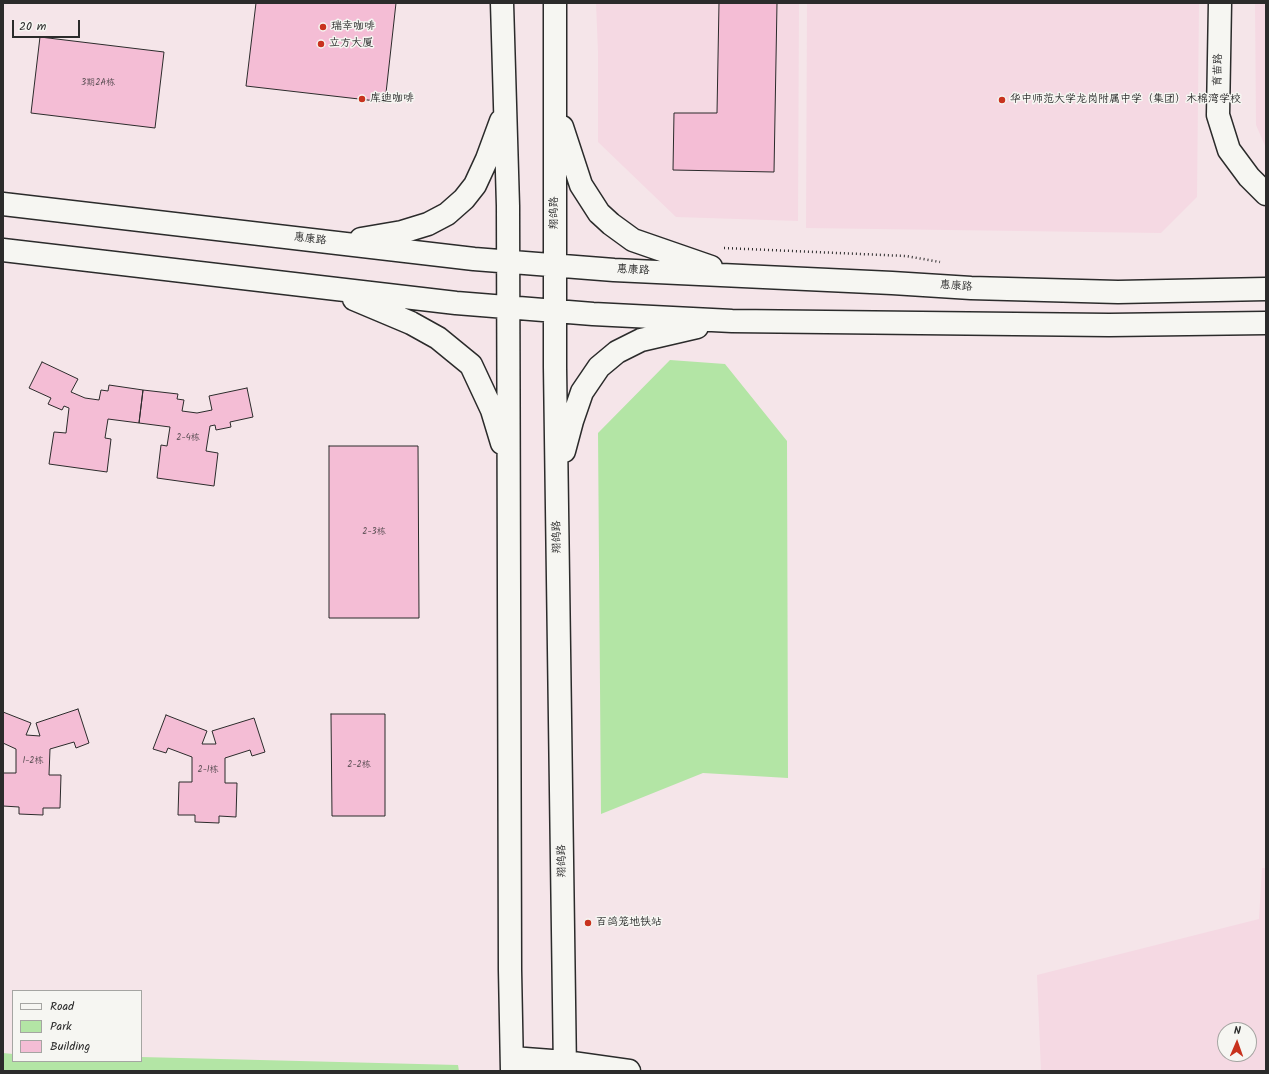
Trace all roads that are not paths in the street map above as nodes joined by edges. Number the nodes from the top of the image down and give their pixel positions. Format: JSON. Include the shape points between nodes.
{"nodes":[{"id":1,"x":502,"y":3,"type":"edge"},
{"id":2,"x":555,"y":3,"type":"edge"},
{"id":3,"x":1220,"y":3,"type":"edge"},
{"id":4,"x":505,"y":102,"type":"junction"},
{"id":5,"x":556,"y":103,"type":"junction"},
{"id":6,"x":1266,"y":194,"type":"edge"},
{"id":7,"x":3,"y":204,"type":"edge"},
{"id":8,"x":330,"y":243,"type":"junction"},
{"id":9,"x":3,"y":250,"type":"edge"},
{"id":10,"x":507,"y":261,"type":"junction"},
{"id":11,"x":556,"y":264,"type":"junction"},
{"id":12,"x":748,"y":276,"type":"junction"},
{"id":13,"x":325,"y":288,"type":"junction"},
{"id":14,"x":1266,"y":289,"type":"edge"},
{"id":15,"x":508,"y":306,"type":"junction"},
{"id":16,"x":556,"y":310,"type":"junction"},
{"id":17,"x":732,"y":321,"type":"junction"},
{"id":18,"x":1266,"y":323,"type":"edge"},
{"id":19,"x":509,"y":476,"type":"junction"},
{"id":20,"x":557,"y":491,"type":"junction"},
{"id":21,"x":512,"y":1064,"type":"edge"},
{"id":22,"x":565,"y":1067,"type":"edge"},
{"id":23,"x":629,"y":1071,"type":"edge"}],
"edges":[{"from":1,"to":4,"type":"street"},
{"from":2,"to":5,"type":"street","name":"翔鸽路"},
{"from":3,"to":6,"type":"street","name":"育苗路","via":[[1218,115],[1229,150],[1249,177]]},
{"from":4,"to":8,"type":"street","via":[[499,130],[474,185],[464,199],[447,214],[428,224],[402,232]]},
{"from":4,"to":10,"type":"street"},
{"from":5,"to":11,"type":"street","name":"翔鸽路"},
{"from":5,"to":12,"type":"street","via":[[565,141],[581,185],[599,213],[611,224],[633,240],[709,266]]},
{"from":7,"to":8,"type":"street","name":"惠康路"},
{"from":8,"to":10,"type":"street","name":"惠康路"},
{"from":9,"to":13,"type":"street"},
{"from":10,"to":11,"type":"street","name":"惠康路"},
{"from":10,"to":15,"type":"street"},
{"from":11,"to":12,"type":"street","name":"惠康路","via":[[614,270]]},
{"from":11,"to":16,"type":"street","name":"翔鸽路"},
{"from":12,"to":14,"type":"street","name":"惠康路","via":[[971,288],[1118,292]]},
{"from":13,"to":15,"type":"street","via":[[456,304]]},
{"from":13,"to":19,"type":"street","via":[[411,323],[438,338],[471,365],[492,410]]},
{"from":15,"to":16,"type":"street"},
{"from":15,"to":19,"type":"street"},
{"from":16,"to":17,"type":"street"},
{"from":16,"to":20,"type":"street","name":"翔鸽路"},
{"from":17,"to":18,"type":"street","via":[[1109,325]]},
{"from":17,"to":20,"type":"street","via":[[641,340],[617,352],[599,367],[582,392],[572,421]]},
{"from":19,"to":21,"type":"street"},
{"from":20,"to":22,"type":"street","name":"翔鸽路"},
{"from":21,"to":22,"type":"street"},
{"from":22,"to":23,"type":"street"}]}
